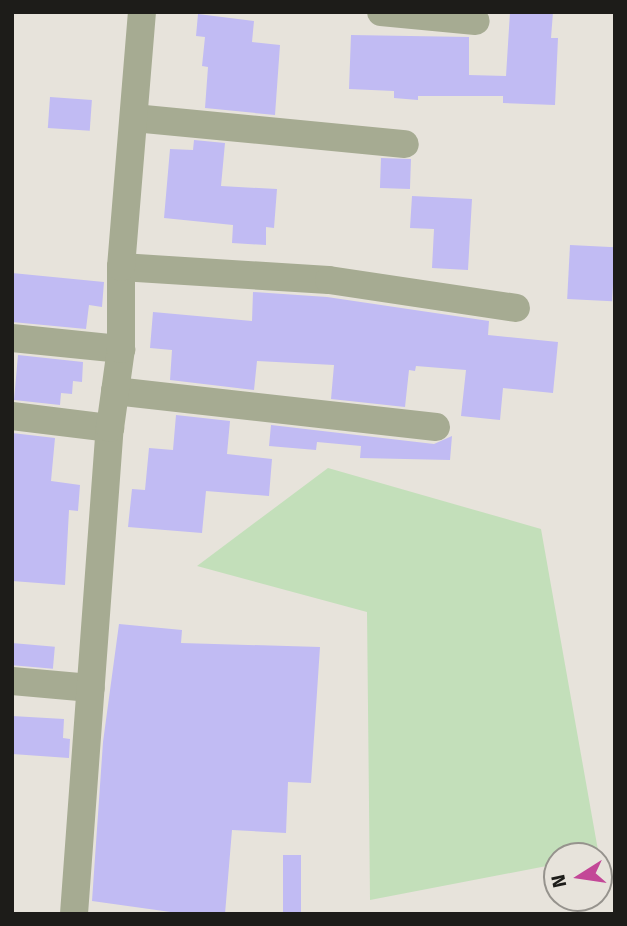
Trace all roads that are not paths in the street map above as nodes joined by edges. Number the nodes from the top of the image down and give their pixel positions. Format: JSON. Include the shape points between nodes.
{"nodes":[{"id":1,"x":142,"y":12,"type":"edge"},
{"id":2,"x":381,"y":12,"type":"edge"},
{"id":3,"x":476,"y":21,"type":"dead end"},
{"id":4,"x":134,"y":118,"type":"junction"},
{"id":5,"x":405,"y":144,"type":"dead end"},
{"id":6,"x":121,"y":267,"type":"junction"},
{"id":7,"x":516,"y":308,"type":"dead end"},
{"id":8,"x":12,"y":338,"type":"edge"},
{"id":9,"x":121,"y":349,"type":"junction"},
{"id":10,"x":115,"y":391,"type":"junction"},
{"id":11,"x":12,"y":416,"type":"edge"},
{"id":12,"x":436,"y":427,"type":"dead end"},
{"id":13,"x":110,"y":428,"type":"junction"},
{"id":14,"x":12,"y":681,"type":"edge"},
{"id":15,"x":91,"y":688,"type":"junction"},
{"id":16,"x":74,"y":914,"type":"edge"}],
"edges":[{"from":1,"to":4,"type":"street"},
{"from":2,"to":3,"type":"street"},
{"from":4,"to":5,"type":"street"},
{"from":4,"to":6,"type":"street"},
{"from":6,"to":7,"type":"street","via":[[329,280]]},
{"from":6,"to":9,"type":"street"},
{"from":8,"to":9,"type":"street"},
{"from":9,"to":10,"type":"street"},
{"from":10,"to":12,"type":"street"},
{"from":10,"to":13,"type":"street"},
{"from":11,"to":13,"type":"street"},
{"from":13,"to":15,"type":"street"},
{"from":14,"to":15,"type":"street"},
{"from":15,"to":16,"type":"street"}]}
